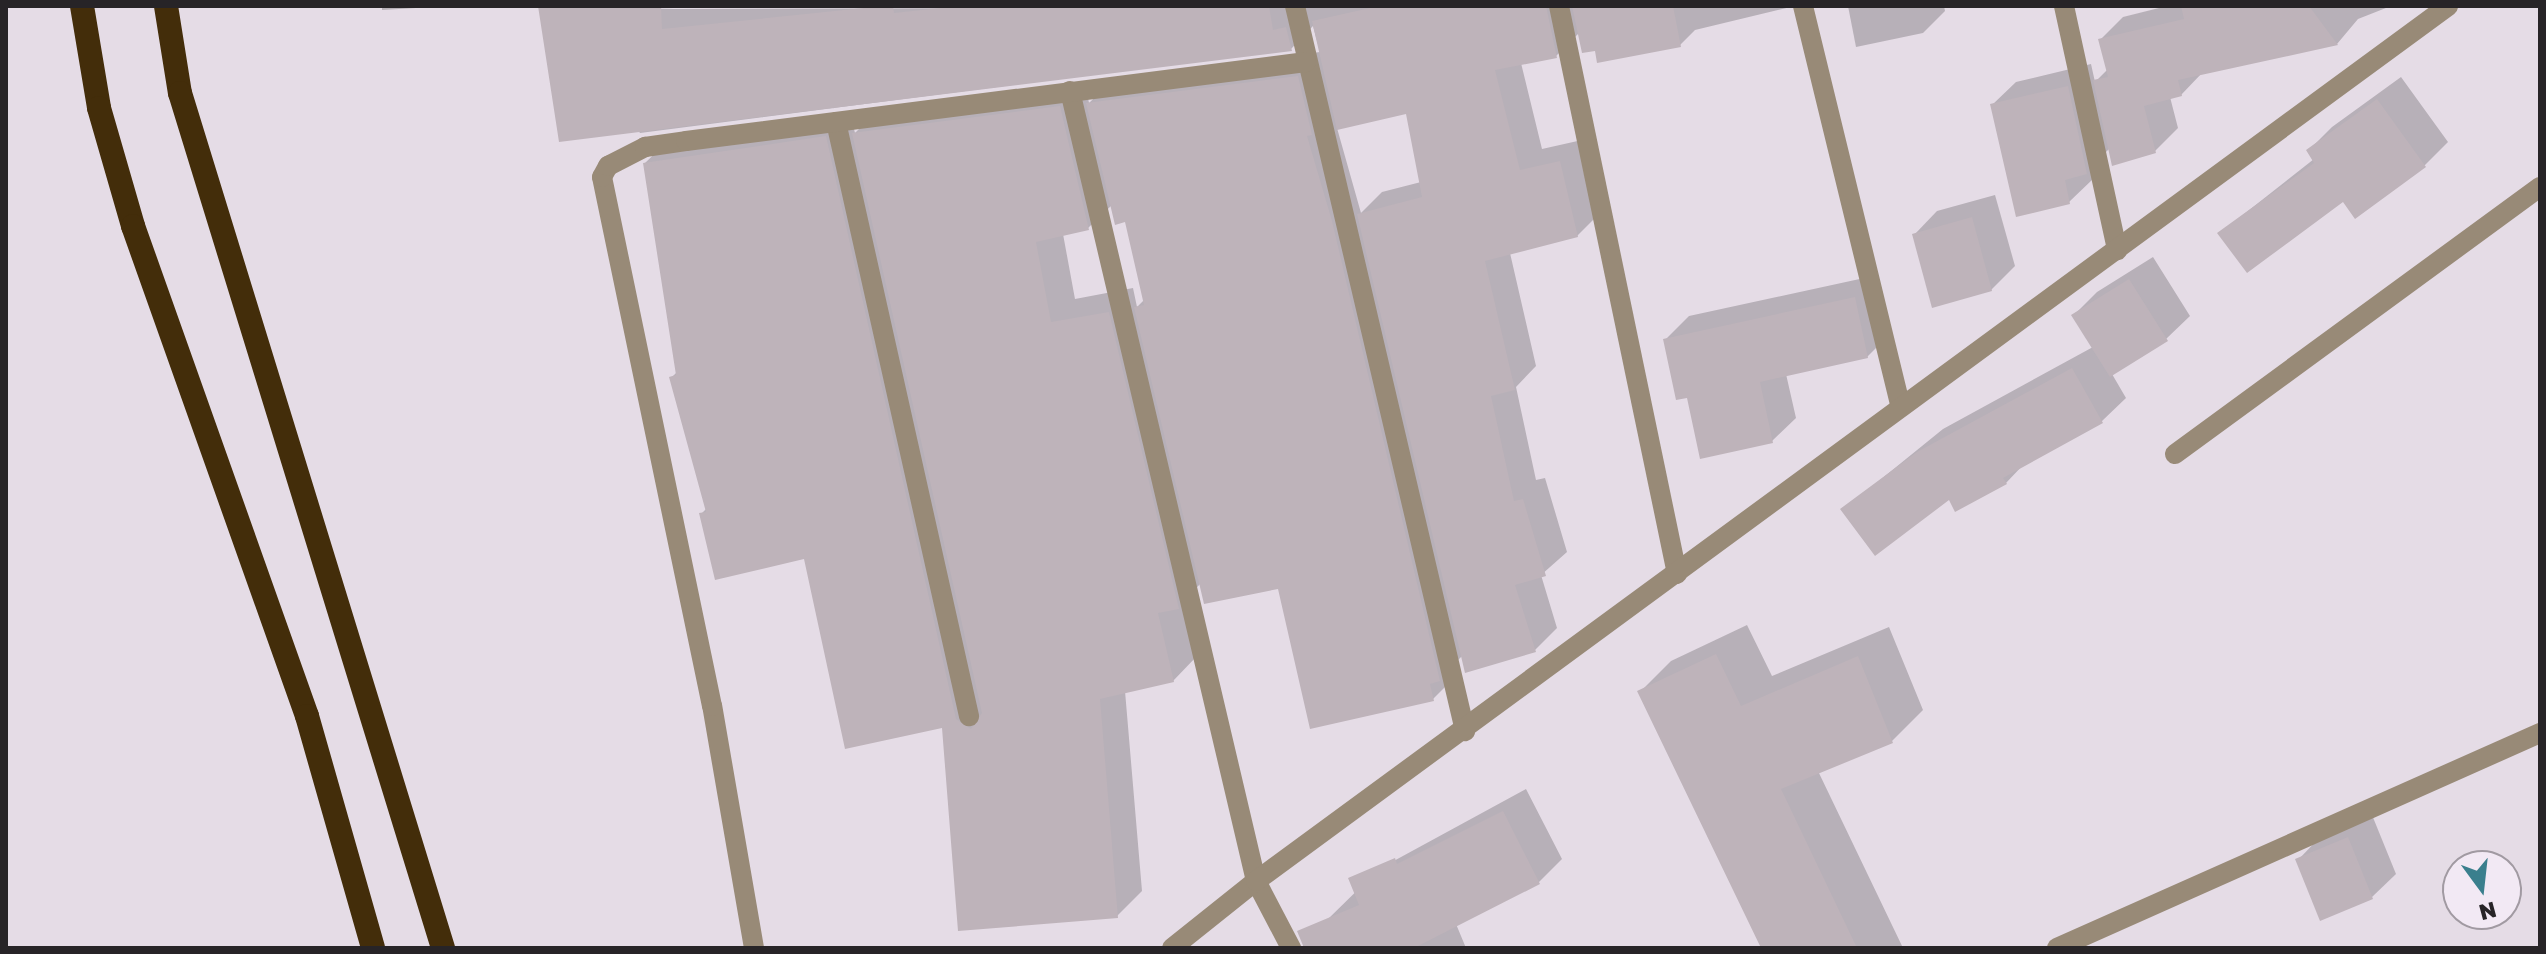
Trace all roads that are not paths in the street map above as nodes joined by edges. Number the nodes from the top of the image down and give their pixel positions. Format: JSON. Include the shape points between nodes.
{"nodes":[{"id":1,"x":82,"y":6,"type":"edge"},
{"id":2,"x":166,"y":6,"type":"edge"},
{"id":3,"x":1295,"y":6,"type":"edge"},
{"id":4,"x":1559,"y":6,"type":"edge"},
{"id":5,"x":1803,"y":6,"type":"edge"},
{"id":6,"x":2064,"y":6,"type":"edge"},
{"id":7,"x":2448,"y":6,"type":"edge"},
{"id":8,"x":1306,"y":62,"type":"junction"},
{"id":9,"x":1070,"y":91,"type":"junction"},
{"id":10,"x":836,"y":122,"type":"junction"},
{"id":11,"x":2540,"y":187,"type":"edge"},
{"id":12,"x":2117,"y":250,"type":"junction"},
{"id":13,"x":1900,"y":405,"type":"junction"},
{"id":14,"x":2175,"y":454,"type":"dead end"},
{"id":15,"x":1677,"y":574,"type":"junction"},
{"id":16,"x":969,"y":716,"type":"dead end"},
{"id":17,"x":1465,"y":731,"type":"junction"},
{"id":18,"x":2540,"y":733,"type":"edge"},
{"id":19,"x":1256,"y":881,"type":"junction"},
{"id":20,"x":373,"y":948,"type":"edge"},
{"id":21,"x":443,"y":948,"type":"edge"},
{"id":22,"x":754,"y":948,"type":"edge"},
{"id":23,"x":1172,"y":948,"type":"edge"},
{"id":24,"x":1291,"y":948,"type":"edge"},
{"id":25,"x":2057,"y":948,"type":"edge"}],
"edges":[{"from":1,"to":20,"type":"highway","via":[[99,108],[133,226],[307,716]]},
{"from":2,"to":21,"type":"highway","via":[[180,93]]},
{"from":3,"to":8,"type":"street"},
{"from":4,"to":15,"type":"street"},
{"from":5,"to":13,"type":"street"},
{"from":6,"to":12,"type":"street"},
{"from":7,"to":12,"type":"street"},
{"from":8,"to":9,"type":"street"},
{"from":8,"to":17,"type":"street"},
{"from":9,"to":10,"type":"street"},
{"from":9,"to":19,"type":"street"},
{"from":10,"to":16,"type":"street"},
{"from":10,"to":22,"type":"street","via":[[645,147],[616,159],[602,177],[712,706]]},
{"from":11,"to":14,"type":"street"},
{"from":12,"to":13,"type":"street"},
{"from":13,"to":15,"type":"street"},
{"from":15,"to":17,"type":"street"},
{"from":17,"to":19,"type":"street"},
{"from":18,"to":25,"type":"street"},
{"from":19,"to":23,"type":"street"},
{"from":19,"to":24,"type":"street"}]}
